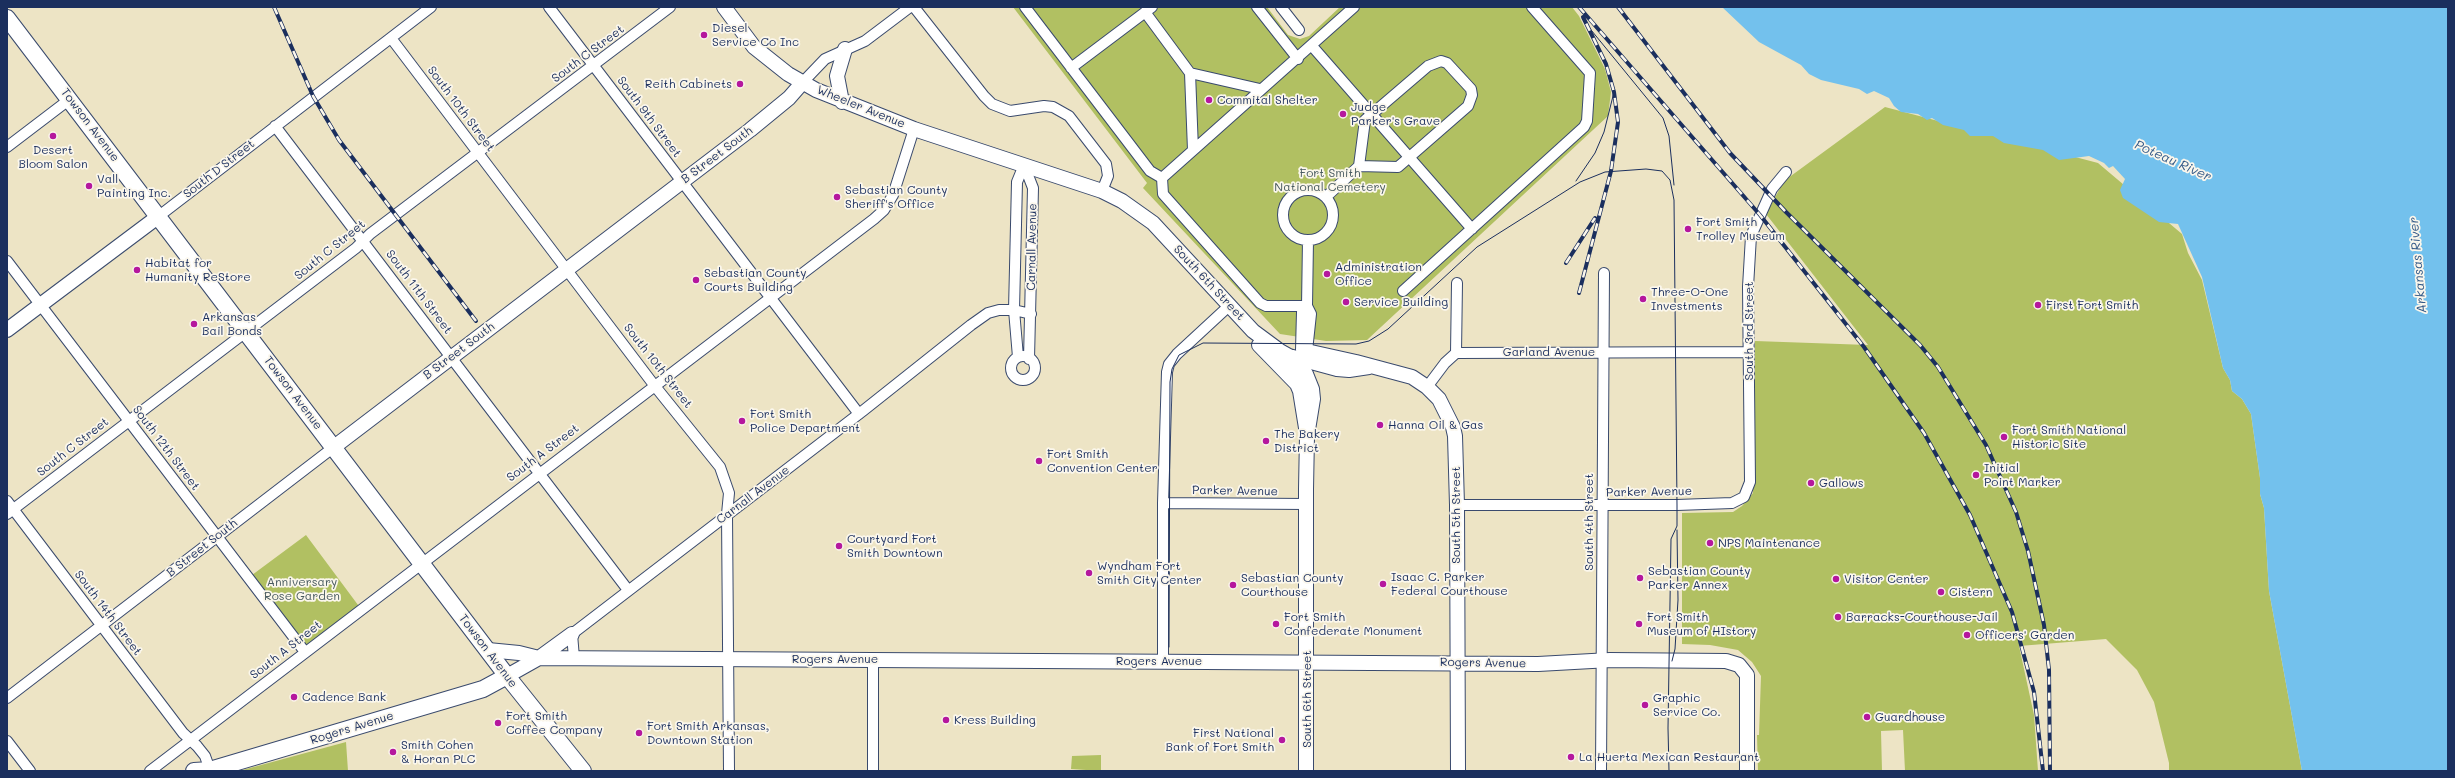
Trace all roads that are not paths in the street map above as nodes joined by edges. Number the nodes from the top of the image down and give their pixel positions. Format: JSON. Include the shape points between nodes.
{"nodes":[{"id":1,"x":431,"y":7,"type":"edge"},
{"id":2,"x":549,"y":7,"type":"edge"},
{"id":3,"x":670,"y":7,"type":"edge"},
{"id":4,"x":724,"y":7,"type":"edge"},
{"id":5,"x":910,"y":7,"type":"edge"},
{"id":6,"x":914,"y":7,"type":"edge"},
{"id":7,"x":1025,"y":7,"type":"edge"},
{"id":8,"x":1258,"y":7,"type":"edge"},
{"id":9,"x":1281,"y":7,"type":"edge"},
{"id":10,"x":1354,"y":7,"type":"edge"},
{"id":11,"x":1532,"y":7,"type":"edge"},
{"id":12,"x":1148,"y":10,"type":"edge"},
{"id":13,"x":7,"y":18,"type":"edge"},
{"id":14,"x":1299,"y":30,"type":"dead end"},
{"id":15,"x":391,"y":38,"type":"junction"},
{"id":16,"x":1312,"y":46,"type":"junction"},
{"id":17,"x":845,"y":49,"type":"junction"},
{"id":18,"x":1298,"y":59,"type":"junction"},
{"id":19,"x":594,"y":66,"type":"junction"},
{"id":20,"x":1072,"y":68,"type":"junction"},
{"id":21,"x":1190,"y":73,"type":"junction"},
{"id":22,"x":802,"y":82,"type":"junction"},
{"id":23,"x":1260,"y":89,"type":"junction"},
{"id":24,"x":70,"y":99,"type":"junction"},
{"id":25,"x":842,"y":102,"type":"junction"},
{"id":26,"x":1372,"y":114,"type":"junction"},
{"id":27,"x":275,"y":126,"type":"junction"},
{"id":28,"x":914,"y":129,"type":"junction"},
{"id":29,"x":7,"y":147,"type":"edge"},
{"id":30,"x":1193,"y":150,"type":"junction"},
{"id":31,"x":479,"y":154,"type":"junction"},
{"id":32,"x":1410,"y":158,"type":"junction"},
{"id":33,"x":1024,"y":165,"type":"junction"},
{"id":34,"x":1360,"y":166,"type":"junction"},
{"id":35,"x":1786,"y":172,"type":"dead end"},
{"id":36,"x":1162,"y":178,"type":"junction"},
{"id":37,"x":682,"y":181,"type":"junction"},
{"id":38,"x":1102,"y":191,"type":"junction"},
{"id":39,"x":1326,"y":197,"type":"junction"},
{"id":40,"x":158,"y":216,"type":"junction"},
{"id":41,"x":1472,"y":229,"type":"junction"},
{"id":42,"x":363,"y":240,"type":"junction"},
{"id":43,"x":1308,"y":240,"type":"junction"},
{"id":44,"x":7,"y":261,"type":"edge"},
{"id":45,"x":567,"y":269,"type":"junction"},
{"id":46,"x":1604,"y":273,"type":"dead end"},
{"id":47,"x":1456,"y":283,"type":"dead end"},
{"id":48,"x":1403,"y":291,"type":"dead end"},
{"id":49,"x":770,"y":297,"type":"junction"},
{"id":50,"x":41,"y":305,"type":"junction"},
{"id":51,"x":1230,"y":305,"type":"junction"},
{"id":52,"x":1307,"y":306,"type":"junction"},
{"id":53,"x":1014,"y":310,"type":"junction"},
{"id":54,"x":1030,"y":314,"type":"junction"},
{"id":55,"x":1246,"y":322,"type":"junction"},
{"id":56,"x":7,"y":330,"type":"edge"},
{"id":57,"x":246,"y":331,"type":"junction"},
{"id":58,"x":1603,"y":352,"type":"junction"},
{"id":59,"x":1749,"y":352,"type":"junction"},
{"id":60,"x":1297,"y":353,"type":"junction"},
{"id":61,"x":1456,"y":353,"type":"junction"},
{"id":62,"x":451,"y":357,"type":"junction"},
{"id":63,"x":1018,"y":357,"type":"junction"},
{"id":64,"x":1029,"y":358,"type":"junction"},
{"id":65,"x":1369,"y":366,"type":"junction"},
{"id":66,"x":1337,"y":369,"type":"junction"},
{"id":67,"x":654,"y":385,"type":"junction"},
{"id":68,"x":1427,"y":387,"type":"junction"},
{"id":69,"x":1312,"y":389,"type":"junction"},
{"id":70,"x":859,"y":414,"type":"junction"},
{"id":71,"x":129,"y":421,"type":"junction"},
{"id":72,"x":1307,"y":436,"type":"junction"},
{"id":73,"x":334,"y":447,"type":"junction"},
{"id":74,"x":539,"y":473,"type":"junction"},
{"id":75,"x":1744,"y":497,"type":"joint"},
{"id":76,"x":7,"y":501,"type":"edge"},
{"id":77,"x":1163,"y":503,"type":"junction"},
{"id":78,"x":1307,"y":504,"type":"junction"},
{"id":79,"x":1457,"y":505,"type":"junction"},
{"id":80,"x":1602,"y":506,"type":"junction"},
{"id":81,"x":10,"y":512,"type":"edge"},
{"id":82,"x":727,"y":514,"type":"junction"},
{"id":83,"x":217,"y":537,"type":"junction"},
{"id":84,"x":421,"y":562,"type":"junction"},
{"id":85,"x":628,"y":590,"type":"junction"},
{"id":86,"x":101,"y":626,"type":"junction"},
{"id":87,"x":572,"y":634,"type":"junction"},
{"id":88,"x":488,"y":650,"type":"junction"},
{"id":89,"x":305,"y":652,"type":"junction"},
{"id":90,"x":539,"y":658,"type":"junction"},
{"id":91,"x":574,"y":658,"type":"junction"},
{"id":92,"x":730,"y":659,"type":"junction"},
{"id":93,"x":873,"y":660,"type":"junction"},
{"id":94,"x":1163,"y":661,"type":"junction"},
{"id":95,"x":1306,"y":661,"type":"junction"},
{"id":96,"x":1600,"y":661,"type":"junction"},
{"id":97,"x":1456,"y":663,"type":"junction"},
{"id":98,"x":507,"y":676,"type":"junction"},
{"id":99,"x":7,"y":698,"type":"edge"},
{"id":100,"x":192,"y":739,"type":"junction"},
{"id":101,"x":7,"y":741,"type":"edge"},
{"id":102,"x":206,"y":770,"type":"edge"},
{"id":103,"x":581,"y":770,"type":"edge"},
{"id":104,"x":30,"y":771,"type":"edge"},
{"id":105,"x":150,"y":771,"type":"edge"},
{"id":106,"x":729,"y":771,"type":"edge"},
{"id":107,"x":873,"y":771,"type":"edge"},
{"id":108,"x":1306,"y":771,"type":"edge"},
{"id":109,"x":1458,"y":771,"type":"edge"},
{"id":110,"x":1600,"y":771,"type":"edge"},
{"id":111,"x":1747,"y":771,"type":"edge"}],
"edges":[{"from":1,"to":15,"type":"street","name":"South D Street"},
{"from":2,"to":19,"type":"street","name":"South 9th Street"},
{"from":3,"to":19,"type":"street","name":"South C Street"},
{"from":4,"to":22,"type":"street","name":"Wheeler Avenue","via":[[754,47]]},
{"from":5,"to":17,"type":"street","name":"B Street South","via":[[864,41]]},
{"from":6,"to":38,"type":"street","via":[[992,104],[1010,111],[1054,107],[1069,116],[1106,164],[1108,176]]},
{"from":7,"to":20,"type":"street"},
{"from":8,"to":18,"type":"street"},
{"from":9,"to":14,"type":"street"},
{"from":10,"to":16,"type":"street"},
{"from":11,"to":41,"type":"street","via":[[1590,73],[1587,121],[1584,127]]},
{"from":12,"to":20,"type":"street"},
{"from":12,"to":21,"type":"street"},
{"from":13,"to":24,"type":"main road","name":"Towson Avenue"},
{"from":15,"to":27,"type":"street","name":"South D Street"},
{"from":15,"to":31,"type":"street","name":"South 10th Street"},
{"from":16,"to":18,"type":"street"},
{"from":16,"to":26,"type":"street"},
{"from":17,"to":22,"type":"street","name":"B Street South","via":[[825,59]]},
{"from":17,"to":25,"type":"street","via":[[837,76]]},
{"from":18,"to":23,"type":"street"},
{"from":19,"to":31,"type":"street","name":"South C Street"},
{"from":19,"to":37,"type":"street","name":"South 9th Street"},
{"from":20,"to":36,"type":"street","via":[[1150,171]]},
{"from":21,"to":23,"type":"street"},
{"from":21,"to":30,"type":"street"},
{"from":22,"to":25,"type":"street","name":"Wheeler Avenue"},
{"from":22,"to":37,"type":"street","name":"B Street South","via":[[766,117]]},
{"from":23,"to":30,"type":"street"},
{"from":24,"to":29,"type":"street"},
{"from":24,"to":40,"type":"main road","name":"Towson Avenue"},
{"from":25,"to":28,"type":"street","name":"Wheeler Avenue"},
{"from":26,"to":32,"type":"street"},
{"from":26,"to":32,"type":"street","via":[[1434,62],[1441,60],[1447,63],[1471,89],[1472,95],[1468,106]]},
{"from":26,"to":34,"type":"street","via":[[1365,120]]},
{"from":27,"to":40,"type":"street","name":"South D Street"},
{"from":27,"to":42,"type":"street","name":"South 11th Street"},
{"from":28,"to":33,"type":"street","name":"Wheeler Avenue"},
{"from":28,"to":49,"type":"street","name":"South A Street","via":[[893,195],[884,210]]},
{"from":30,"to":36,"type":"street"},
{"from":31,"to":42,"type":"street","name":"South C Street"},
{"from":31,"to":45,"type":"street","name":"South 10th Street"},
{"from":32,"to":34,"type":"street","via":[[1398,167]]},
{"from":32,"to":41,"type":"street"},
{"from":33,"to":38,"type":"street"},
{"from":33,"to":53,"type":"street","name":"Carnall Avenue","via":[[1017,182]]},
{"from":33,"to":54,"type":"street","name":"Carnall Avenue","via":[[1033,188]]},
{"from":34,"to":39,"type":"street"},
{"from":35,"to":59,"type":"street","name":"South 3rd Street","via":[[1772,189],[1750,236]]},
{"from":36,"to":52,"type":"street","via":[[1163,194],[1260,303],[1266,306]]},
{"from":37,"to":45,"type":"street","name":"B Street South"},
{"from":37,"to":49,"type":"street","name":"South 9th Street"},
{"from":38,"to":51,"type":"street","name":"South 6th Street","via":[[1127,204],[1149,220]]},
{"from":39,"to":43,"type":"street","via":[[1333,211],[1331,224],[1322,236]]},
{"from":39,"to":43,"type":"street","via":[[1315,190],[1302,190],[1289,198],[1285,205],[1283,217],[1289,231],[1299,238]]},
{"from":40,"to":50,"type":"street","name":"South D Street"},
{"from":40,"to":57,"type":"main road","name":"Towson Avenue"},
{"from":41,"to":48,"type":"street"},
{"from":42,"to":57,"type":"street","name":"South C Street"},
{"from":42,"to":62,"type":"street","name":"South 11th Street"},
{"from":43,"to":52,"type":"street"},
{"from":44,"to":50,"type":"street","name":"South 12th Street"},
{"from":45,"to":62,"type":"street","name":"B Street South"},
{"from":45,"to":67,"type":"street","name":"South 10th Street"},
{"from":46,"to":58,"type":"street","name":"South 4th Street"},
{"from":47,"to":61,"type":"street"},
{"from":49,"to":67,"type":"street","name":"South A Street"},
{"from":49,"to":70,"type":"street","name":"South 9th Street"},
{"from":50,"to":56,"type":"street","name":"South D Street"},
{"from":50,"to":71,"type":"street","name":"South 12th Street"},
{"from":51,"to":55,"type":"street","name":"South 6th Street"},
{"from":51,"to":77,"type":"street","via":[[1169,364],[1166,383]]},
{"from":52,"to":60,"type":"street","via":[[1311,314]]},
{"from":53,"to":54,"type":"street","name":"Carnall Avenue"},
{"from":53,"to":63,"type":"street"},
{"from":53,"to":70,"type":"street","name":"Carnall Avenue","via":[[992,311],[981,318]]},
{"from":54,"to":64,"type":"street"},
{"from":55,"to":60,"type":"street","via":[[1268,344]]},
{"from":55,"to":72,"type":"street","name":"South 6th Street","via":[[1247,333],[1297,384]]},
{"from":57,"to":71,"type":"street","name":"South C Street"},
{"from":57,"to":73,"type":"main road","name":"Towson Avenue"},
{"from":58,"to":59,"type":"street","name":"Garland Avenue"},
{"from":58,"to":61,"type":"street","name":"Garland Avenue"},
{"from":58,"to":80,"type":"street","name":"South 4th Street"},
{"from":59,"to":75,"type":"street","name":"South 3rd Street","via":[[1750,482]]},
{"from":60,"to":65,"type":"street"},
{"from":60,"to":66,"type":"street"},
{"from":60,"to":69,"type":"street","name":"South 6th Street"},
{"from":60,"to":69,"type":"street","via":[[1311,367]]},
{"from":61,"to":68,"type":"street"},
{"from":62,"to":73,"type":"street","name":"B Street South"},
{"from":62,"to":74,"type":"street","name":"South 11th Street"},
{"from":63,"to":64,"type":"street"},
{"from":63,"to":64,"type":"street","via":[[1011,367],[1013,375],[1025,380],[1032,374],[1034,367]]},
{"from":65,"to":66,"type":"street","via":[[1349,370]]},
{"from":65,"to":68,"type":"street","via":[[1412,377]]},
{"from":66,"to":69,"type":"street","via":[[1324,373]]},
{"from":67,"to":74,"type":"street","name":"South A Street"},
{"from":67,"to":82,"type":"street","name":"South 10th Street","via":[[720,467],[729,493]]},
{"from":68,"to":79,"type":"street","name":"South 5th Street","via":[[1439,399],[1456,436]]},
{"from":69,"to":72,"type":"street","name":"South 6th Street","via":[[1312,409]]},
{"from":70,"to":82,"type":"street","name":"Carnall Avenue"},
{"from":71,"to":81,"type":"street","name":"South C Street"},
{"from":71,"to":83,"type":"street","name":"South 12th Street"},
{"from":72,"to":78,"type":"street","name":"South 6th Street"},
{"from":73,"to":83,"type":"street","name":"B Street South"},
{"from":73,"to":84,"type":"main road","name":"Towson Avenue"},
{"from":74,"to":84,"type":"street","name":"South A Street"},
{"from":74,"to":85,"type":"street","name":"South 11th Street"},
{"from":75,"to":80,"type":"street","name":"Parker Avenue","via":[[1732,503]]},
{"from":76,"to":81,"type":"street","name":"South 14th Street"},
{"from":77,"to":78,"type":"street","name":"Parker Avenue"},
{"from":77,"to":94,"type":"street"},
{"from":78,"to":95,"type":"street","name":"South 6th Street"},
{"from":79,"to":80,"type":"street","name":"Parker Avenue"},
{"from":79,"to":97,"type":"street","name":"South 5th Street"},
{"from":80,"to":96,"type":"street","name":"South 4th Street"},
{"from":81,"to":86,"type":"street","name":"South 14th Street"},
{"from":82,"to":85,"type":"street","name":"Carnall Avenue"},
{"from":82,"to":92,"type":"street","name":"South 10th Street"},
{"from":83,"to":86,"type":"street","name":"B Street South"},
{"from":83,"to":89,"type":"street","name":"South 12th Street"},
{"from":84,"to":88,"type":"main road","name":"Towson Avenue"},
{"from":84,"to":89,"type":"street","name":"South A Street"},
{"from":85,"to":87,"type":"street","name":"Carnall Avenue"},
{"from":86,"to":99,"type":"street","name":"B Street South"},
{"from":86,"to":100,"type":"street","name":"South 14th Street","via":[[183,734]]},
{"from":87,"to":90,"type":"street"},
{"from":87,"to":91,"type":"street"},
{"from":88,"to":90,"type":"street"},
{"from":88,"to":98,"type":"main road","name":"Towson Avenue"},
{"from":89,"to":100,"type":"street","name":"South A Street"},
{"from":90,"to":91,"type":"street"},
{"from":90,"to":98,"type":"street"},
{"from":91,"to":92,"type":"street","name":"Rogers Avenue"},
{"from":92,"to":93,"type":"street","name":"Rogers Avenue"},
{"from":92,"to":106,"type":"street","name":"South 10th Street"},
{"from":93,"to":94,"type":"street","name":"Rogers Avenue"},
{"from":93,"to":107,"type":"street"},
{"from":94,"to":95,"type":"street","name":"Rogers Avenue"},
{"from":95,"to":97,"type":"street","name":"Rogers Avenue"},
{"from":95,"to":108,"type":"street","name":"South 6th Street"},
{"from":96,"to":97,"type":"street","name":"Rogers Avenue","via":[[1538,664]]},
{"from":96,"to":110,"type":"street","name":"South 4th Street"},
{"from":96,"to":111,"type":"street","name":"Rogers Avenue","via":[[1726,661],[1743,668],[1748,681]]},
{"from":97,"to":109,"type":"street","name":"South 5th Street"},
{"from":98,"to":102,"type":"main road","name":"Rogers Avenue","via":[[483,689]]},
{"from":98,"to":103,"type":"main road","name":"Towson Avenue"},
{"from":100,"to":102,"type":"street","name":"South 14th Street","via":[[204,756]]},
{"from":100,"to":105,"type":"street","name":"South A Street"},
{"from":101,"to":104,"type":"street"}]}
